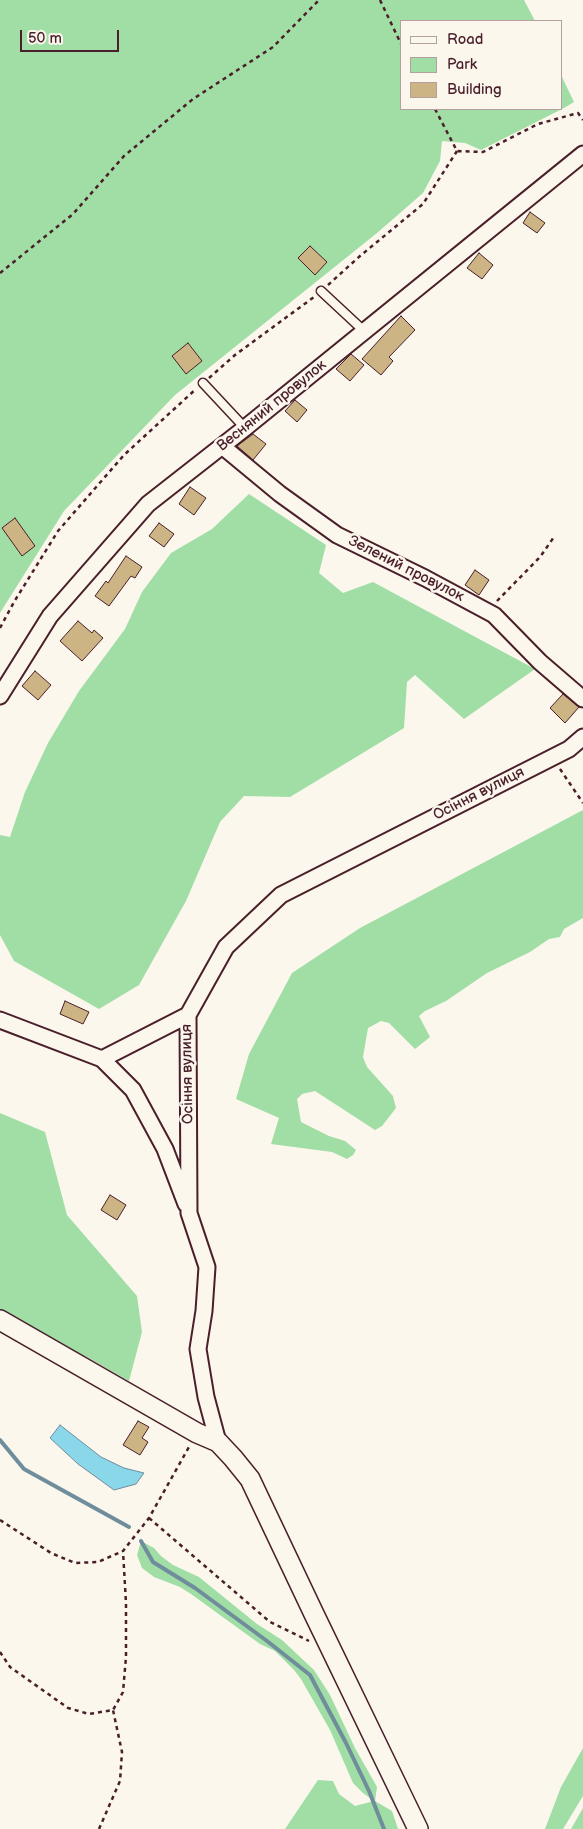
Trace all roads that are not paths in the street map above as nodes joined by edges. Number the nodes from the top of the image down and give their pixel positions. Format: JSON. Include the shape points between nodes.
{"nodes":[{"id":1,"x":583,"y":154,"type":"edge"},
{"id":2,"x":321,"y":291,"type":"road end"},
{"id":3,"x":364,"y":332,"type":"junction"},
{"id":4,"x":203,"y":383,"type":"road end"},
{"id":5,"x":245,"y":428,"type":"junction"},
{"id":6,"x":222,"y":446,"type":"junction"},
{"id":7,"x":0,"y":696,"type":"edge"},
{"id":8,"x":583,"y":699,"type":"edge"},
{"id":9,"x":583,"y":737,"type":"edge"},
{"id":10,"x":188,"y":1015,"type":"junction"},
{"id":11,"x":0,"y":1020,"type":"edge"},
{"id":12,"x":102,"y":1059,"type":"junction"},
{"id":13,"x":190,"y":1212,"type":"junction"},
{"id":14,"x":0,"y":1320,"type":"edge"},
{"id":15,"x":218,"y":1442,"type":"junction"},
{"id":16,"x":418,"y":1829,"type":"edge"}],
"edges":[{"from":1,"to":3,"type":"street","name":"Весняний провулок"},
{"from":2,"to":3,"type":"lane"},
{"from":3,"to":5,"type":"street","name":"Весняний провулок"},
{"from":4,"to":5,"type":"lane"},
{"from":5,"to":6,"type":"street","name":"Весняний провулок"},
{"from":6,"to":7,"type":"street","name":"Весняний провулок","via":[[148,504],[50,616]]},
{"from":6,"to":8,"type":"street","name":"Зелений провулок","via":[[280,494],[337,534],[494,615],[540,662]]},
{"from":9,"to":10,"type":"street","name":"Осіння вулиця","via":[[569,749],[281,895],[226,947]]},
{"from":10,"to":12,"type":"street"},
{"from":10,"to":13,"type":"street","name":"Осіння вулиця"},
{"from":11,"to":12,"type":"street"},
{"from":12,"to":13,"type":"street","via":[[133,1090],[165,1149]]},
{"from":13,"to":15,"type":"street","name":"Осіння вулиця","via":[[207,1268],[198,1349]]},
{"from":14,"to":15,"type":"street"},
{"from":15,"to":16,"type":"street","via":[[250,1479]]}]}
